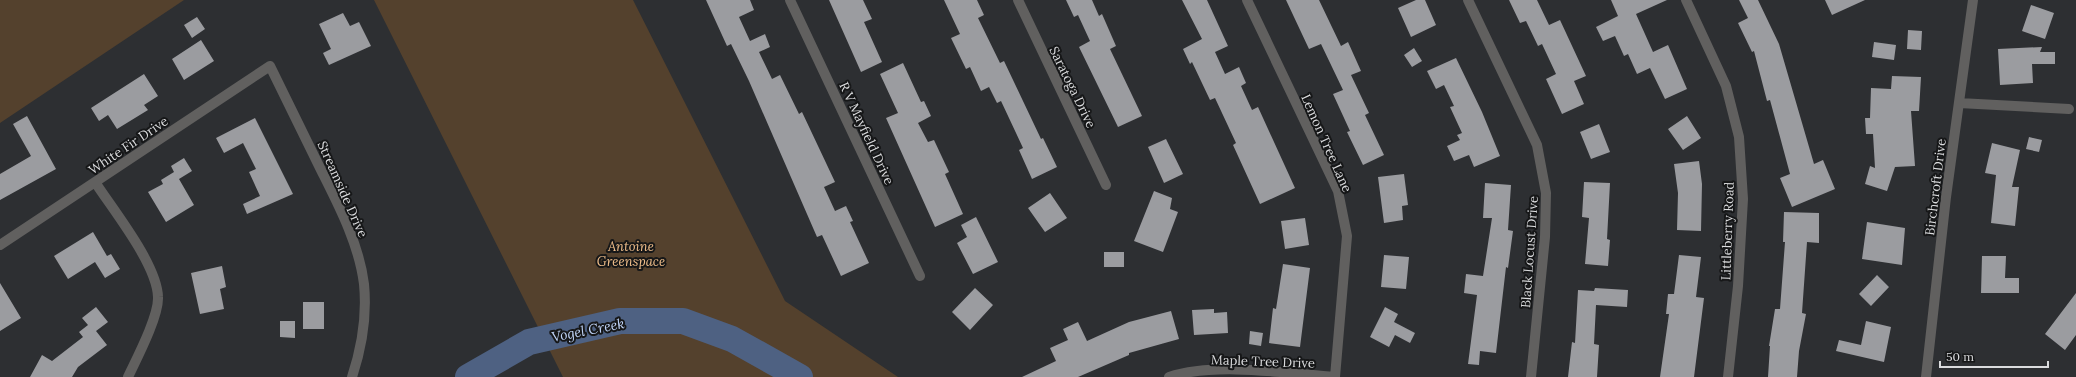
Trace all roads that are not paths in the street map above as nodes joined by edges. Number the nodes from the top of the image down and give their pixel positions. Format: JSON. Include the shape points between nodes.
{"nodes":[{"id":1,"x":790,"y":0,"type":"edge"},
{"id":2,"x":1018,"y":0,"type":"edge"},
{"id":3,"x":1247,"y":0,"type":"edge"},
{"id":4,"x":1468,"y":0,"type":"edge"},
{"id":5,"x":1686,"y":0,"type":"edge"},
{"id":6,"x":1973,"y":0,"type":"edge"},
{"id":7,"x":270,"y":66,"type":"joint"},
{"id":8,"x":1959,"y":103,"type":"junction"},
{"id":9,"x":2069,"y":109,"type":"dead end"},
{"id":10,"x":95,"y":182,"type":"junction"},
{"id":11,"x":1106,"y":185,"type":"dead end"},
{"id":12,"x":0,"y":246,"type":"edge"},
{"id":13,"x":920,"y":276,"type":"dead end"},
{"id":14,"x":128,"y":377,"type":"edge"},
{"id":15,"x":352,"y":377,"type":"edge"},
{"id":16,"x":1169,"y":377,"type":"edge"},
{"id":17,"x":1334,"y":377,"type":"edge"},
{"id":18,"x":1531,"y":377,"type":"edge"},
{"id":19,"x":1728,"y":377,"type":"edge"},
{"id":20,"x":1926,"y":377,"type":"edge"}],
"edges":[{"from":1,"to":13,"type":"street","name":"R V Mayfield Drive"},
{"from":2,"to":11,"type":"street","name":"Saratoga Drive"},
{"from":3,"to":17,"type":"street","name":"Lemon Tree Lane","via":[[1338,192],[1346,236]]},
{"from":4,"to":18,"type":"street","name":"Black Locust Drive","via":[[1537,145],[1546,193],[1545,237]]},
{"from":5,"to":19,"type":"street","name":"Littleberry Road","via":[[1726,86],[1739,137],[1744,199]]},
{"from":6,"to":8,"type":"street","name":"Birchcroft Drive"},
{"from":7,"to":10,"type":"street","name":"White Fir Drive"},
{"from":7,"to":15,"type":"street","name":"Streamside Drive","via":[[343,214],[360,262],[364,283],[364,322]]},
{"from":8,"to":9,"type":"street"},
{"from":8,"to":20,"type":"street","name":"Birchcroft Drive"},
{"from":10,"to":12,"type":"street","name":"White Fir Drive"},
{"from":10,"to":14,"type":"street","via":[[142,255],[156,282],[158,298],[148,332]]},
{"from":16,"to":17,"type":"street","name":"Maple Tree Drive","via":[[1180,373],[1219,370]]}]}
